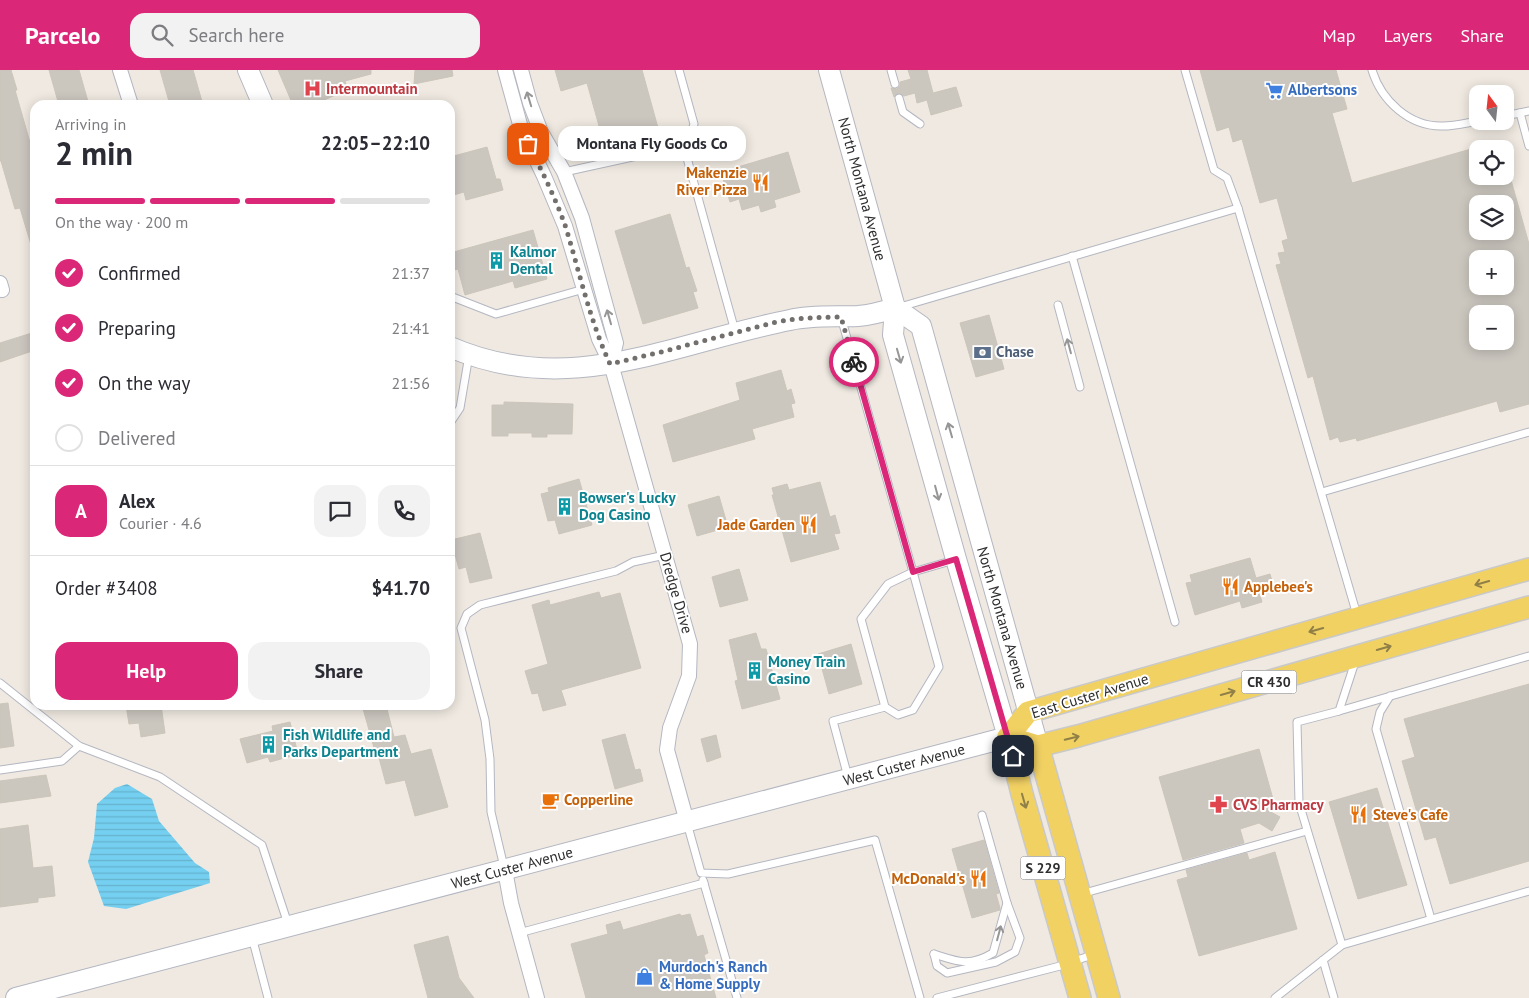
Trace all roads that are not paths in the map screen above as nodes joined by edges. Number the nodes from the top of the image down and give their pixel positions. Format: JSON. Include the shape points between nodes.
{"nodes":[{"id":1,"x":120,"y":70,"type":"edge"},
{"id":2,"x":248,"y":70,"type":"edge"},
{"id":3,"x":504,"y":70,"type":"edge"},
{"id":4,"x":521,"y":70,"type":"edge"},
{"id":5,"x":679,"y":70,"type":"edge"},
{"id":6,"x":829,"y":70,"type":"edge"},
{"id":7,"x":892,"y":70,"type":"edge"},
{"id":8,"x":1185,"y":70,"type":"edge"},
{"id":9,"x":1372,"y":70,"type":"edge"},
{"id":10,"x":895,"y":84,"type":"dead end"},
{"id":11,"x":899,"y":98,"type":"dead end"},
{"id":12,"x":129,"y":100,"type":"edge"},
{"id":13,"x":261,"y":100,"type":"edge"},
{"id":14,"x":1529,"y":111,"type":"edge"},
{"id":15,"x":1520,"y":113,"type":"junction"},
{"id":16,"x":1514,"y":114,"type":"edge"},
{"id":17,"x":1469,"y":122,"type":"edge"},
{"id":18,"x":920,"y":124,"type":"dead end"},
{"id":19,"x":687,"y":145,"type":"junction"},
{"id":20,"x":1529,"y":146,"type":"edge"},
{"id":21,"x":564,"y":172,"type":"junction"},
{"id":22,"x":1238,"y":208,"type":"junction"},
{"id":23,"x":1072,"y":256,"type":"junction"},
{"id":24,"x":584,"y":289,"type":"junction"},
{"id":25,"x":455,"y":298,"type":"edge"},
{"id":26,"x":1058,"y":305,"type":"dead end"},
{"id":27,"x":894,"y":308,"type":"junction"},
{"id":28,"x":841,"y":317,"type":"junction"},
{"id":29,"x":735,"y":333,"type":"junction"},
{"id":30,"x":455,"y":349,"type":"edge"},
{"id":31,"x":469,"y":355,"type":"junction"},
{"id":32,"x":610,"y":364,"type":"junction"},
{"id":33,"x":1080,"y":387,"type":"dead end"},
{"id":34,"x":455,"y":416,"type":"edge"},
{"id":35,"x":1529,"y":432,"type":"edge"},
{"id":36,"x":1322,"y":492,"type":"junction"},
{"id":37,"x":665,"y":555,"type":"junction"},
{"id":38,"x":956,"y":559,"type":"junction"},
{"id":39,"x":1529,"y":569,"type":"edge"},
{"id":40,"x":913,"y":572,"type":"junction"},
{"id":41,"x":1529,"y":607,"type":"edge"},
{"id":42,"x":1358,"y":618,"type":"junction"},
{"id":43,"x":1175,"y":622,"type":"dead end"},
{"id":44,"x":1357,"y":656,"type":"junction"},
{"id":45,"x":1529,"y":656,"type":"edge"},
{"id":46,"x":0,"y":683,"type":"edge"},
{"id":47,"x":1390,"y":696,"type":"junction"},
{"id":48,"x":30,"y":707,"type":"edge"},
{"id":49,"x":885,"y":707,"type":"junction"},
{"id":50,"x":34,"y":710,"type":"edge"},
{"id":51,"x":1339,"y":711,"type":"junction"},
{"id":52,"x":1028,"y":712,"type":"junction"},
{"id":53,"x":1008,"y":737,"type":"junction"},
{"id":54,"x":79,"y":746,"type":"junction"},
{"id":55,"x":1038,"y":746,"type":"junction"},
{"id":56,"x":0,"y":770,"type":"edge"},
{"id":57,"x":849,"y":779,"type":"junction"},
{"id":58,"x":982,"y":815,"type":"dead end"},
{"id":59,"x":687,"y":822,"type":"junction"},
{"id":60,"x":1307,"y":831,"type":"junction"},
{"id":61,"x":505,"y":870,"type":"junction"},
{"id":62,"x":701,"y":873,"type":"junction"},
{"id":63,"x":704,"y":883,"type":"junction"},
{"id":64,"x":1529,"y":891,"type":"edge"},
{"id":65,"x":1079,"y":894,"type":"junction"},
{"id":66,"x":1007,"y":903,"type":"junction"},
{"id":67,"x":1431,"y":919,"type":"junction"},
{"id":68,"x":289,"y":926,"type":"junction"},
{"id":69,"x":519,"y":933,"type":"junction"},
{"id":70,"x":252,"y":936,"type":"junction"},
{"id":71,"x":1342,"y":945,"type":"junction"},
{"id":72,"x":1096,"y":954,"type":"junction"},
{"id":73,"x":1323,"y":960,"type":"junction"},
{"id":74,"x":1070,"y":962,"type":"junction"},
{"id":75,"x":16,"y":998,"type":"edge"},
{"id":76,"x":268,"y":998,"type":"edge"},
{"id":77,"x":537,"y":998,"type":"edge"},
{"id":78,"x":737,"y":998,"type":"edge"},
{"id":79,"x":920,"y":998,"type":"edge"},
{"id":80,"x":937,"y":998,"type":"edge"},
{"id":81,"x":1080,"y":998,"type":"edge"},
{"id":82,"x":1109,"y":998,"type":"edge"},
{"id":83,"x":1275,"y":998,"type":"edge"},
{"id":84,"x":1334,"y":998,"type":"edge"}],
"edges":[{"from":1,"to":12,"type":"street"},
{"from":2,"to":13,"type":"main road"},
{"from":3,"to":24,"type":"street","name":"Dredge Drive","via":[[521,128],[565,226]]},
{"from":21,"to":4,"type":"street","name":"Dredge Drive","one_way":true,"via":[[541,132]]},
{"from":5,"to":19,"type":"lane","via":[[694,124]]},
{"from":6,"to":27,"type":"main road","name":"North Montana Avenue","number":"S 229"},
{"from":7,"to":10,"type":"lane"},
{"from":8,"to":22,"type":"lane","via":[[1214,170],[1227,178]]},
{"from":9,"to":17,"type":"lane","via":[[1385,98],[1400,113],[1420,122],[1441,126]]},
{"from":11,"to":18,"type":"lane","via":[[903,112]]},
{"from":14,"to":15,"type":"lane"},
{"from":15,"to":16,"type":"lane"},
{"from":15,"to":20,"type":"lane"},
{"from":19,"to":21,"type":"lane"},
{"from":19,"to":29,"type":"lane","via":[[687,158]]},
{"from":32,"to":21,"type":"street","name":"Dredge Drive","one_way":true,"via":[[616,343],[582,218]]},
{"from":22,"to":23,"type":"lane"},
{"from":22,"to":36,"type":"lane"},
{"from":23,"to":27,"type":"lane"},
{"from":23,"to":43,"type":"lane"},
{"from":24,"to":25,"type":"lane","via":[[496,314]]},
{"from":24,"to":32,"type":"street","name":"Dredge Drive"},
{"from":33,"to":26,"type":"lane","one_way":true},
{"from":27,"to":28,"type":"main road"},
{"from":27,"to":38,"type":"main road","name":"North Montana Avenue","number":"S 229","one_way":true,"via":[[893,335]]},
{"from":52,"to":27,"type":"main road","name":"North Montana Avenue","number":"S 229","one_way":true,"via":[[921,326]]},
{"from":28,"to":29,"type":"main road","via":[[793,319]]},
{"from":28,"to":40,"type":"lane"},
{"from":29,"to":32,"type":"main road"},
{"from":30,"to":31,"type":"main road"},
{"from":31,"to":32,"type":"main road","via":[[540,368],[570,369]]},
{"from":31,"to":34,"type":"lane","via":[[460,408]]},
{"from":32,"to":37,"type":"street","name":"Dredge Drive"},
{"from":35,"to":36,"type":"lane"},
{"from":36,"to":42,"type":"lane"},
{"from":37,"to":59,"type":"street","name":"Dredge Drive","via":[[690,644],[689,676],[670,728],[667,750]]},
{"from":37,"to":61,"type":"lane","via":[[633,562],[616,571],[480,605],[467,614],[461,628],[485,720],[490,759],[490,812]]},
{"from":38,"to":40,"type":"lane"},
{"from":38,"to":53,"type":"main road","name":"North Montana Avenue","number":"S 229"},
{"from":39,"to":42,"type":"main road","name":"East Custer Avenue","number":"CR 430","one_way":true},
{"from":40,"to":49,"type":"lane","via":[[888,584],[861,619]]},
{"from":40,"to":49,"type":"lane","via":[[939,667],[913,710],[898,716]]},
{"from":44,"to":41,"type":"main road","number":"CR 430","one_way":true},
{"from":42,"to":52,"type":"main road","name":"East Custer Avenue","number":"CR 430","one_way":true},
{"from":44,"to":51,"type":"lane"},
{"from":55,"to":44,"type":"main road","number":"CR 430","one_way":true},
{"from":45,"to":47,"type":"lane"},
{"from":46,"to":48,"type":"lane"},
{"from":47,"to":51,"type":"lane"},
{"from":47,"to":67,"type":"lane","via":[[1380,712],[1376,729]]},
{"from":49,"to":57,"type":"lane","via":[[833,721]]},
{"from":50,"to":54,"type":"lane"},
{"from":51,"to":60,"type":"lane","via":[[1297,722],[1299,803]]},
{"from":52,"to":53,"type":"main road","name":"East Custer Avenue"},
{"from":52,"to":55,"type":"main road","name":"North Montana Avenue","number":"S 229"},
{"from":53,"to":55,"type":"main road","name":"East Custer Avenue"},
{"from":53,"to":57,"type":"main road","name":"West Custer Avenue"},
{"from":53,"to":74,"type":"main road","name":"North Montana Avenue","number":"S 229","one_way":true},
{"from":54,"to":56,"type":"lane","via":[[62,762]]},
{"from":54,"to":68,"type":"lane","via":[[160,777],[262,845]]},
{"from":55,"to":65,"type":"main road","name":"North Montana Avenue","number":"S 229"},
{"from":57,"to":59,"type":"main road","name":"West Custer Avenue"},
{"from":58,"to":66,"type":"lane"},
{"from":59,"to":61,"type":"main road","name":"West Custer Avenue"},
{"from":59,"to":62,"type":"lane"},
{"from":60,"to":65,"type":"lane"},
{"from":60,"to":71,"type":"lane"},
{"from":61,"to":68,"type":"main road","name":"West Custer Avenue"},
{"from":61,"to":69,"type":"street"},
{"from":62,"to":63,"type":"lane"},
{"from":62,"to":79,"type":"lane","via":[[728,874],[875,840]]},
{"from":63,"to":69,"type":"lane"},
{"from":63,"to":78,"type":"lane"},
{"from":64,"to":67,"type":"lane"},
{"from":65,"to":72,"type":"main road","name":"North Montana Avenue","number":"S 229"},
{"from":66,"to":66,"type":"lane","one_way":true,"via":[[1020,938],[1015,952],[996,962],[947,973],[937,966],[934,954],[964,964],[993,953]]},
{"from":67,"to":71,"type":"lane"},
{"from":68,"to":70,"type":"main road","name":"West Custer Avenue"},
{"from":69,"to":77,"type":"street"},
{"from":70,"to":75,"type":"main road","name":"West Custer Avenue"},
{"from":70,"to":76,"type":"lane"},
{"from":71,"to":73,"type":"lane"},
{"from":72,"to":74,"type":"lane"},
{"from":72,"to":82,"type":"main road","name":"North Montana Avenue","number":"S 229"},
{"from":73,"to":83,"type":"lane"},
{"from":73,"to":84,"type":"lane"},
{"from":74,"to":80,"type":"lane"},
{"from":74,"to":81,"type":"main road","name":"North Montana Avenue","number":"S 229"}]}
